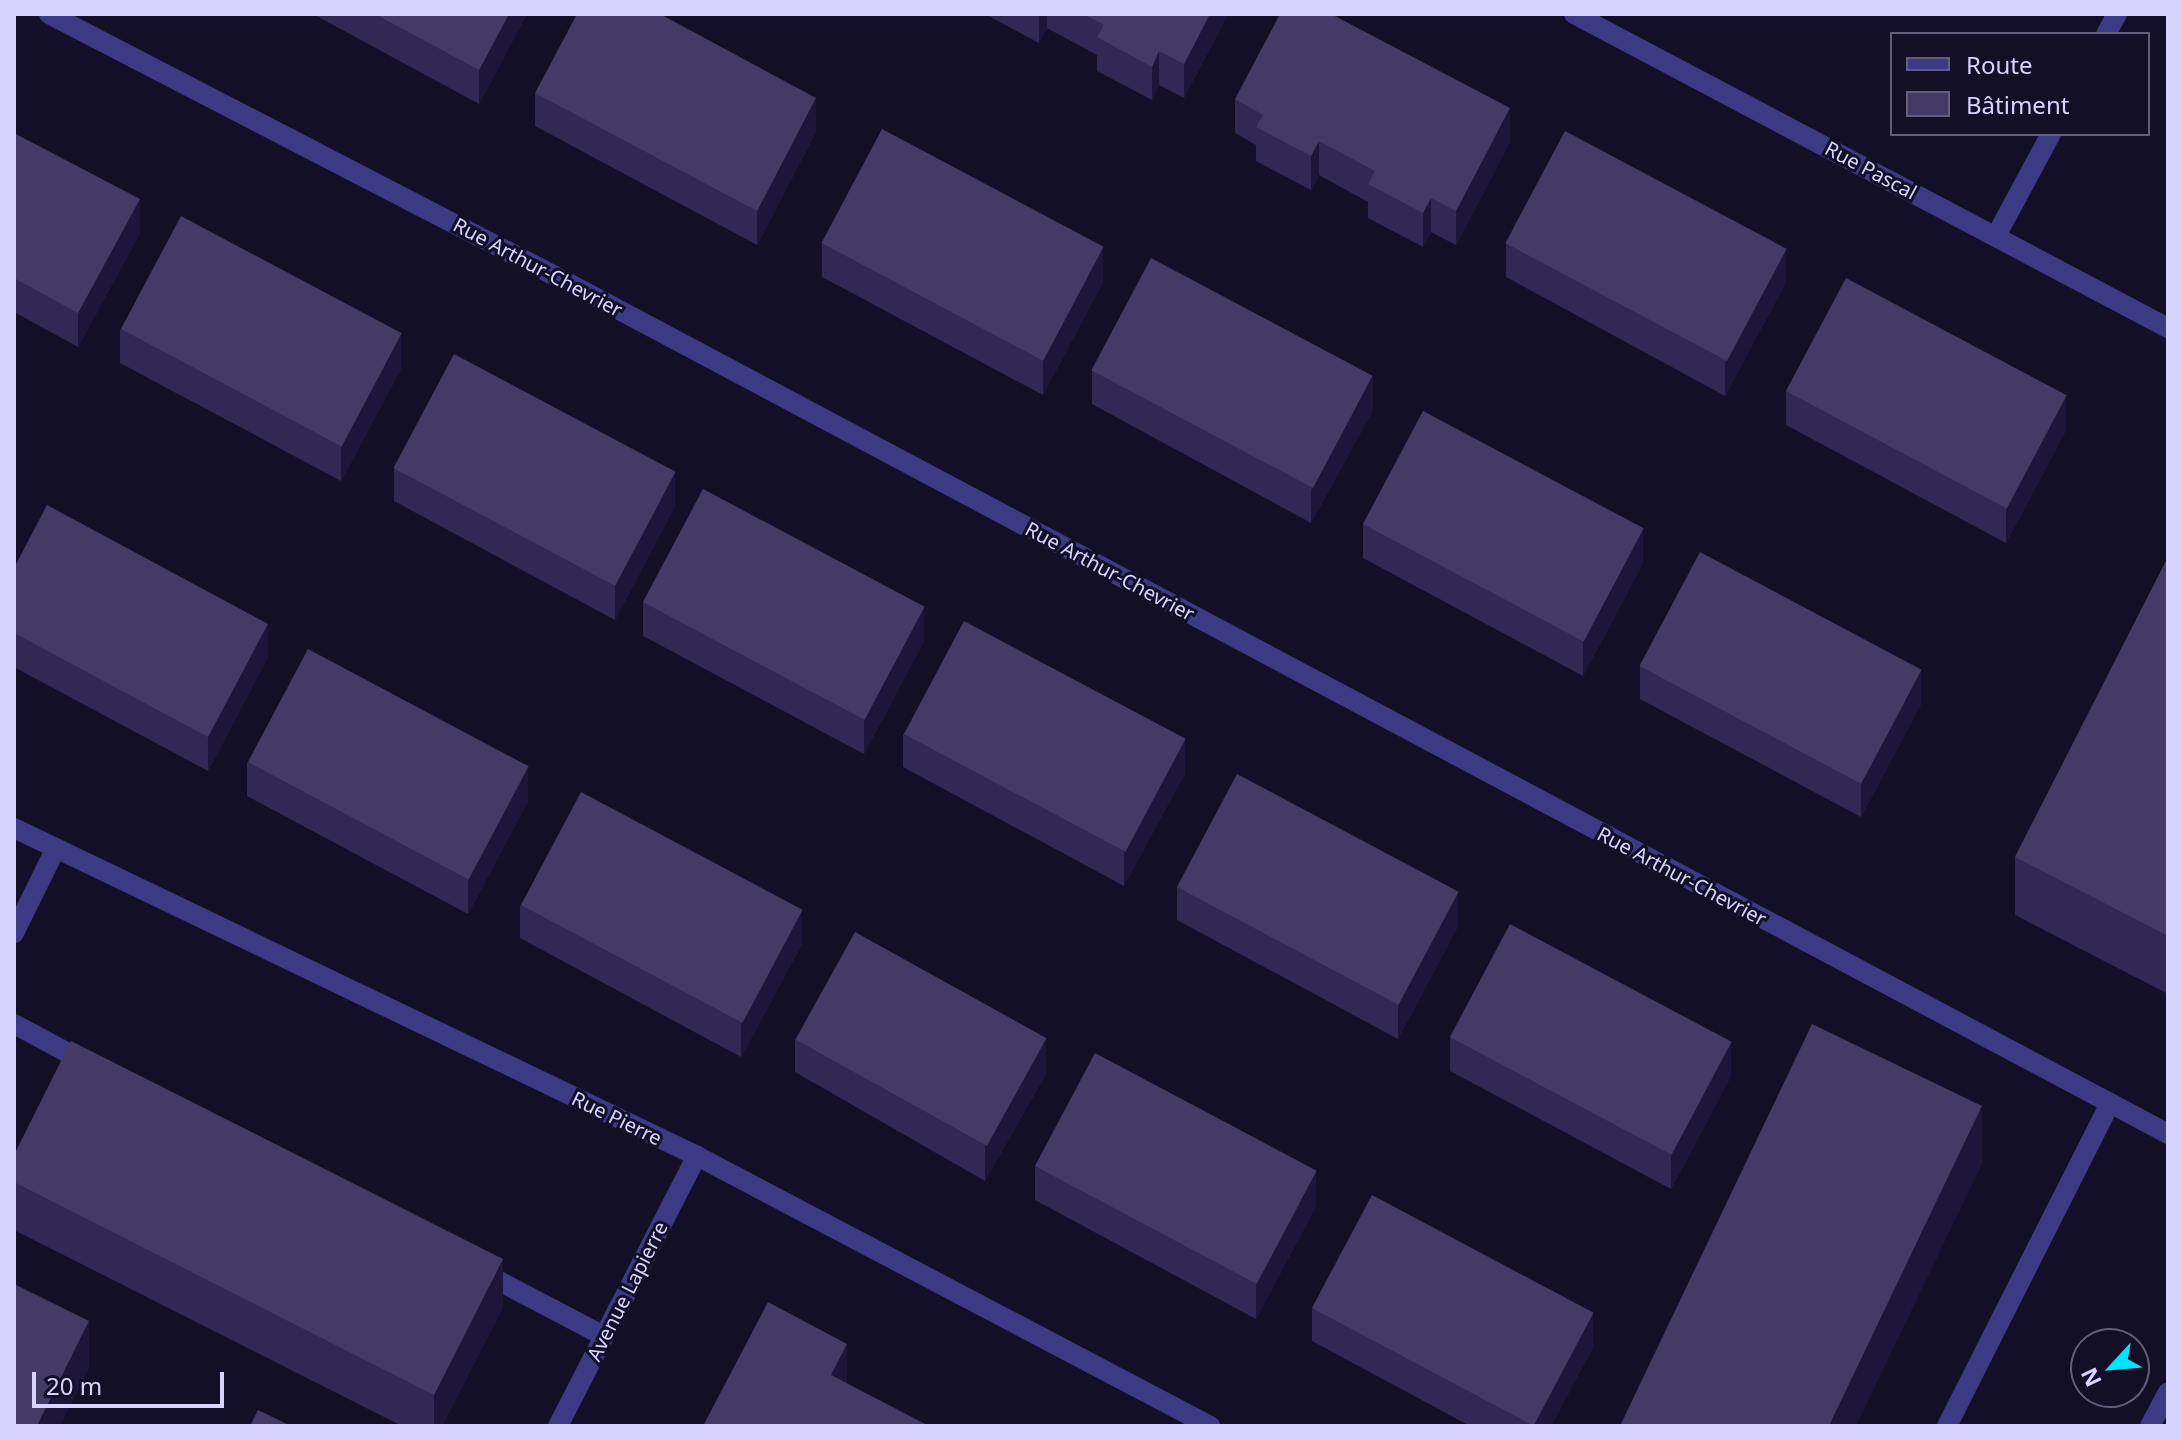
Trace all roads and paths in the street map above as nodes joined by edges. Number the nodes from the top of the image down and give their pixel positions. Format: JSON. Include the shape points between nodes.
{"nodes":[{"id":1,"x":49,"y":14,"type":"edge"},
{"id":2,"x":1574,"y":14,"type":"edge"},
{"id":3,"x":2117,"y":14,"type":"edge"},
{"id":4,"x":2107,"y":32,"type":"edge"},
{"id":5,"x":2050,"y":136,"type":"edge"},
{"id":6,"x":1996,"y":236,"type":"junction"},
{"id":7,"x":2168,"y":328,"type":"edge"},
{"id":8,"x":14,"y":828,"type":"edge"},
{"id":9,"x":55,"y":850,"type":"junction"},
{"id":10,"x":14,"y":933,"type":"edge"},
{"id":11,"x":14,"y":1024,"type":"edge"},
{"id":12,"x":112,"y":1076,"type":"edge"},
{"id":13,"x":2110,"y":1103,"type":"junction"},
{"id":14,"x":2168,"y":1134,"type":"edge"},
{"id":15,"x":697,"y":1156,"type":"junction"},
{"id":16,"x":463,"y":1262,"type":"edge"},
{"id":17,"x":604,"y":1336,"type":"junction"},
{"id":18,"x":2168,"y":1392,"type":"edge"},
{"id":19,"x":558,"y":1426,"type":"edge"},
{"id":20,"x":1210,"y":1426,"type":"edge"},
{"id":21,"x":1947,"y":1426,"type":"edge"},
{"id":22,"x":2150,"y":1426,"type":"edge"}],
"edges":[{"from":1,"to":13,"type":"street","name":"Rue Arthur-Chevrier","via":[[559,278]]},
{"from":2,"to":6,"type":"street","name":"Rue Pascal"},
{"from":3,"to":4,"type":"street"},
{"from":5,"to":6,"type":"street"},
{"from":6,"to":7,"type":"street","name":"Rue Pascal"},
{"from":8,"to":9,"type":"street","name":"Rue Pierre"},
{"from":9,"to":10,"type":"street"},
{"from":9,"to":15,"type":"street","name":"Rue Pierre"},
{"from":11,"to":12,"type":"street"},
{"from":13,"to":14,"type":"street","name":"Rue Arthur-Chevrier"},
{"from":13,"to":21,"type":"street"},
{"from":15,"to":17,"type":"street","name":"Avenue Lapierre"},
{"from":15,"to":20,"type":"street","name":"Rue Pierre"},
{"from":16,"to":17,"type":"street"},
{"from":17,"to":19,"type":"street","name":"Avenue Lapierre"},
{"from":18,"to":22,"type":"street"}]}
